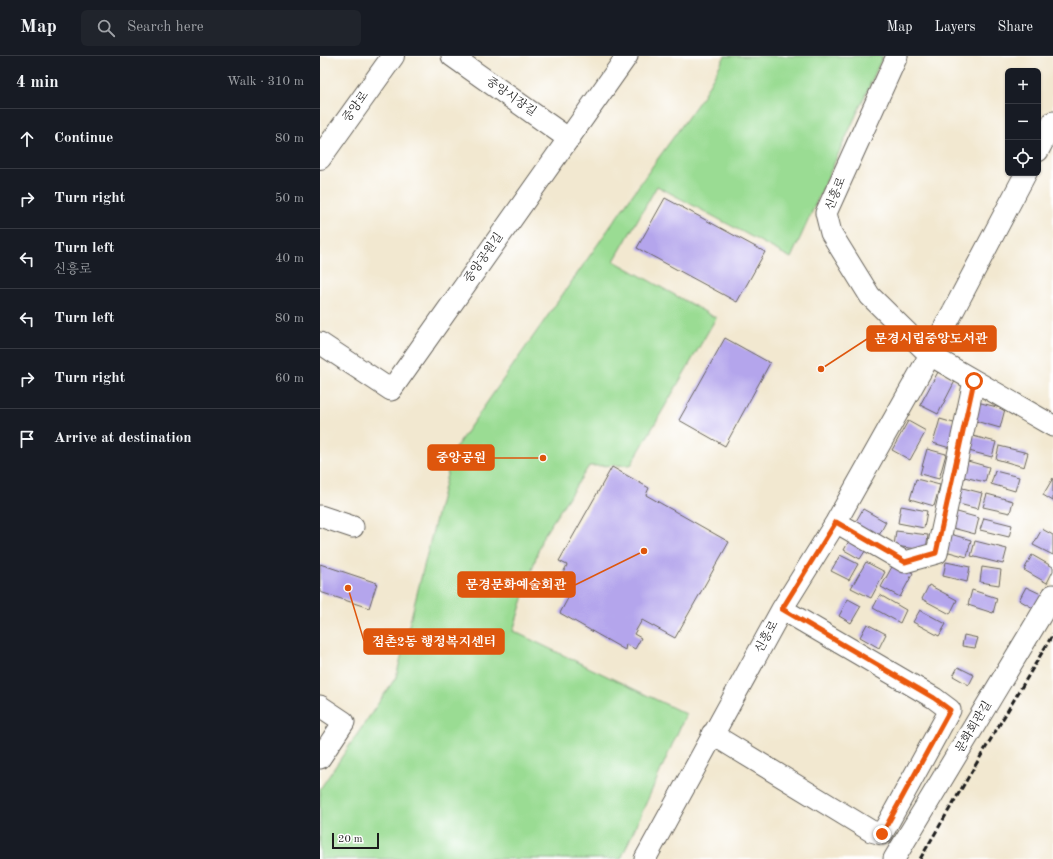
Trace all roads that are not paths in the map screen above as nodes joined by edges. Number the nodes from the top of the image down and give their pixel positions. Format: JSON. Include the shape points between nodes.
{"nodes":[{"id":1,"x":393,"y":56,"type":"edge"},
{"id":2,"x":452,"y":56,"type":"edge"},
{"id":3,"x":628,"y":56,"type":"edge"},
{"id":4,"x":897,"y":56,"type":"edge"},
{"id":5,"x":1053,"y":122,"type":"edge"},
{"id":6,"x":569,"y":139,"type":"junction"},
{"id":7,"x":1041,"y":145,"type":"edge"},
{"id":8,"x":320,"y":158,"type":"edge"},
{"id":9,"x":1024,"y":176,"type":"edge"},
{"id":10,"x":320,"y":343,"type":"edge"},
{"id":11,"x":930,"y":355,"type":"junction"},
{"id":12,"x":974,"y":381,"type":"junction"},
{"id":13,"x":1053,"y":426,"type":"edge"},
{"id":14,"x":320,"y":516,"type":"edge"},
{"id":15,"x":836,"y":522,"type":"junction"},
{"id":16,"x":353,"y":528,"type":"dead end"},
{"id":17,"x":1053,"y":594,"type":"edge"},
{"id":18,"x":782,"y":609,"type":"junction"},
{"id":19,"x":320,"y":706,"type":"edge"},
{"id":20,"x":712,"y":734,"type":"junction"},
{"id":21,"x":320,"y":758,"type":"edge"},
{"id":22,"x":645,"y":859,"type":"edge"},
{"id":23,"x":894,"y":859,"type":"edge"}],
"edges":[{"from":1,"to":8,"type":"main road","name":"중앙로"},
{"from":2,"to":6,"type":"street","name":"중앙시장길"},
{"from":3,"to":6,"type":"street","name":"중앙공원길"},
{"from":4,"to":11,"type":"street","name":"신흥로","via":[[826,213],[832,233],[870,296]]},
{"from":5,"to":7,"type":"street"},
{"from":6,"to":10,"type":"street","name":"중앙공원길","via":[[391,390]]},
{"from":9,"to":11,"type":"street","name":"신흥로"},
{"from":11,"to":12,"type":"street"},
{"from":11,"to":15,"type":"street","name":"신흥로"},
{"from":12,"to":13,"type":"street"},
{"from":12,"to":15,"type":"street","via":[[936,553],[905,562]]},
{"from":14,"to":16,"type":"street"},
{"from":15,"to":18,"type":"street","name":"신흥로"},
{"from":17,"to":23,"type":"street","name":"문화회관길"},
{"from":18,"to":20,"type":"street","name":"신흥로"},
{"from":18,"to":20,"type":"street","via":[[934,698],[950,710],[882,834],[871,831]]},
{"from":19,"to":21,"type":"street","via":[[344,722]]},
{"from":20,"to":22,"type":"street","name":"신흥로"}]}
